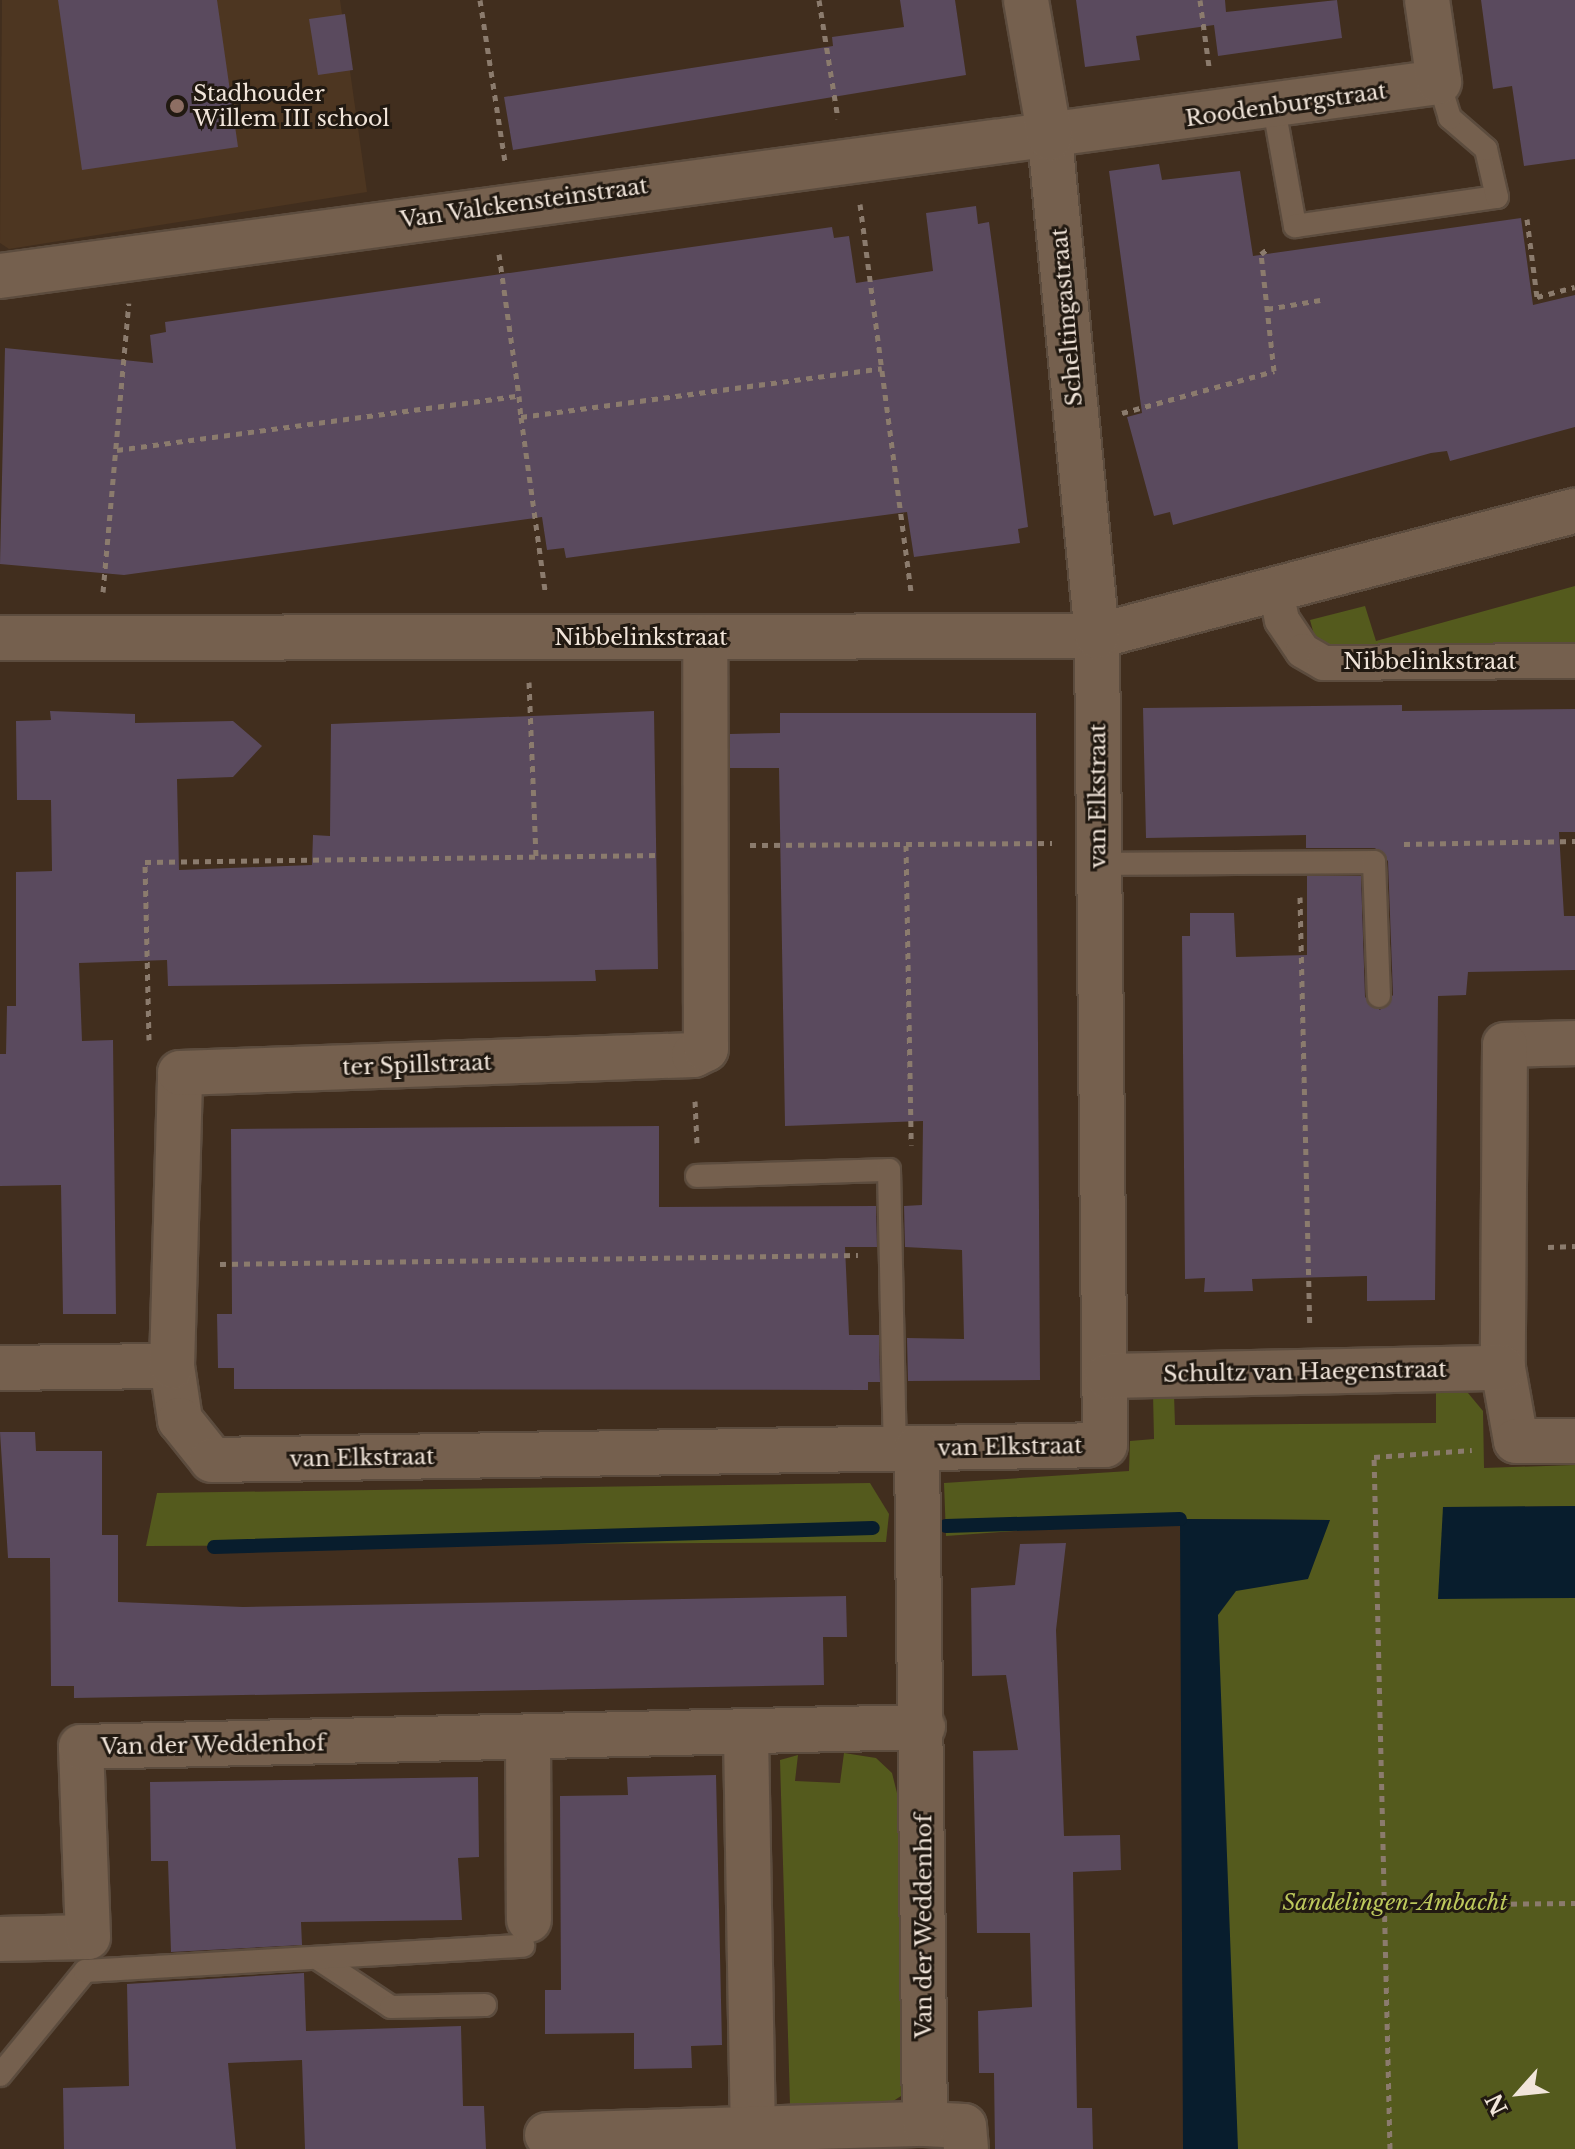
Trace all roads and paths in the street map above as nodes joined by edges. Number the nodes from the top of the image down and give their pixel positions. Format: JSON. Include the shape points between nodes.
{"nodes":[{"id":1,"x":480,"y":0,"type":"edge"},
{"id":2,"x":819,"y":0,"type":"edge"},
{"id":3,"x":1026,"y":0,"type":"edge"},
{"id":4,"x":1200,"y":0,"type":"edge"},
{"id":5,"x":1427,"y":0,"type":"edge"},
{"id":6,"x":1439,"y":82,"type":"junction"},
{"id":7,"x":1274,"y":108,"type":"junction"},
{"id":8,"x":1216,"y":116,"type":"junction"},
{"id":9,"x":1050,"y":138,"type":"junction"},
{"id":10,"x":849,"y":161,"type":"junction"},
{"id":11,"x":1497,"y":197,"type":"junction"},
{"id":12,"x":501,"y":204,"type":"junction"},
{"id":13,"x":1295,"y":226,"type":"junction"},
{"id":14,"x":132,"y":258,"type":"junction"},
{"id":15,"x":0,"y":276,"type":"edge"},
{"id":16,"x":1575,"y":287,"type":"edge"},
{"id":17,"x":1320,"y":300,"type":"dead end"},
{"id":18,"x":1267,"y":309,"type":"junction"},
{"id":19,"x":882,"y":368,"type":"junction"},
{"id":20,"x":519,"y":396,"type":"junction"},
{"id":21,"x":521,"y":417,"type":"junction"},
{"id":22,"x":1077,"y":426,"type":"junction"},
{"id":23,"x":117,"y":450,"type":"junction"},
{"id":24,"x":1575,"y":511,"type":"edge"},
{"id":25,"x":1277,"y":595,"type":"junction"},
{"id":26,"x":1097,"y":636,"type":"junction"},
{"id":27,"x":0,"y":638,"type":"edge"},
{"id":28,"x":705,"y":638,"type":"junction"},
{"id":29,"x":539,"y":639,"type":"junction"},
{"id":30,"x":919,"y":639,"type":"junction"},
{"id":31,"x":100,"y":640,"type":"junction"},
{"id":32,"x":1575,"y":661,"type":"edge"},
{"id":33,"x":1575,"y":841,"type":"edge"},
{"id":34,"x":906,"y":845,"type":"junction"},
{"id":35,"x":709,"y":849,"type":"junction"},
{"id":36,"x":1098,"y":853,"type":"junction"},
{"id":37,"x":536,"y":857,"type":"junction"},
{"id":38,"x":1374,"y":862,"type":"junction"},
{"id":39,"x":1299,"y":863,"type":"junction"},
{"id":40,"x":1379,"y":996,"type":"dead end"},
{"id":41,"x":1575,"y":1043,"type":"edge"},
{"id":42,"x":694,"y":1055,"type":"junction"},
{"id":43,"x":180,"y":1073,"type":"junction"},
{"id":44,"x":889,"y":1170,"type":"junction"},
{"id":45,"x":697,"y":1176,"type":"joint"},
{"id":46,"x":891,"y":1255,"type":"junction"},
{"id":47,"x":175,"y":1265,"type":"junction"},
{"id":48,"x":172,"y":1366,"type":"junction"},
{"id":49,"x":0,"y":1368,"type":"edge"},
{"id":50,"x":1503,"y":1368,"type":"junction"},
{"id":51,"x":1311,"y":1372,"type":"junction"},
{"id":52,"x":1107,"y":1376,"type":"junction"},
{"id":53,"x":1516,"y":1441,"type":"junction"},
{"id":54,"x":1575,"y":1441,"type":"edge"},
{"id":55,"x":906,"y":1448,"type":"junction"},
{"id":56,"x":923,"y":1727,"type":"junction"},
{"id":57,"x":746,"y":1735,"type":"junction"},
{"id":58,"x":528,"y":1740,"type":"junction"},
{"id":59,"x":1575,"y":1903,"type":"edge"},
{"id":60,"x":1379,"y":1905,"type":"junction"},
{"id":61,"x":526,"y":1933,"type":"joint"},
{"id":62,"x":0,"y":1939,"type":"edge"},
{"id":63,"x":320,"y":1960,"type":"junction"},
{"id":64,"x":485,"y":2005,"type":"dead end"},
{"id":65,"x":0,"y":2075,"type":"edge"},
{"id":66,"x":925,"y":2124,"type":"junction"},
{"id":67,"x":753,"y":2130,"type":"junction"},
{"id":68,"x":547,"y":2135,"type":"dead end"},
{"id":69,"x":966,"y":2149,"type":"edge"},
{"id":70,"x":1390,"y":2149,"type":"edge"}],
"edges":[{"from":1,"to":12,"type":"path"},
{"from":2,"to":10,"type":"path"},
{"from":3,"to":9,"type":"street","name":"Scheltingastraat"},
{"from":4,"to":8,"type":"path"},
{"from":5,"to":6,"type":"street"},
{"from":6,"to":7,"type":"street","name":"Roodenburgstraat"},
{"from":6,"to":11,"type":"lane","via":[[1450,118],[1486,149]]},
{"from":7,"to":8,"type":"street","name":"Roodenburgstraat"},
{"from":7,"to":13,"type":"lane"},
{"from":8,"to":9,"type":"street","name":"Roodenburgstraat"},
{"from":9,"to":10,"type":"street","name":"Van Valckensteinstraat"},
{"from":9,"to":22,"type":"street","name":"Scheltingastraat"},
{"from":10,"to":12,"type":"street","name":"Van Valckensteinstraat"},
{"from":10,"to":19,"type":"path"},
{"from":11,"to":13,"type":"lane"},
{"from":11,"to":16,"type":"path","via":[[1527,218],[1537,297]]},
{"from":12,"to":14,"type":"street","name":"Van Valckensteinstraat"},
{"from":12,"to":20,"type":"path"},
{"from":13,"to":18,"type":"path","via":[[1261,254]]},
{"from":14,"to":15,"type":"street","name":"Van Valckensteinstraat"},
{"from":14,"to":23,"type":"path"},
{"from":17,"to":18,"type":"path"},
{"from":18,"to":22,"type":"path","via":[[1274,371]]},
{"from":19,"to":21,"type":"path"},
{"from":19,"to":30,"type":"path"},
{"from":20,"to":21,"type":"path"},
{"from":20,"to":23,"type":"path"},
{"from":21,"to":29,"type":"path"},
{"from":22,"to":26,"type":"street","name":"Scheltingastraat"},
{"from":23,"to":31,"type":"path"},
{"from":24,"to":25,"type":"street","name":"Nibbelinkstraat"},
{"from":25,"to":26,"type":"street","name":"Nibbelinkstraat"},
{"from":25,"to":32,"type":"street","name":"Nibbelinkstraat","via":[[1282,620],[1303,651],[1324,663]]},
{"from":26,"to":30,"type":"street","name":"Nibbelinkstraat"},
{"from":26,"to":36,"type":"street","name":"van Elkstraat"},
{"from":27,"to":31,"type":"street","name":"Nibbelinkstraat"},
{"from":28,"to":29,"type":"street","name":"Nibbelinkstraat"},
{"from":28,"to":30,"type":"street","name":"Nibbelinkstraat"},
{"from":28,"to":35,"type":"street"},
{"from":29,"to":31,"type":"street","name":"Nibbelinkstraat"},
{"from":29,"to":37,"type":"path"},
{"from":33,"to":38,"type":"path","via":[[1396,844]]},
{"from":34,"to":35,"type":"path"},
{"from":34,"to":36,"type":"path"},
{"from":34,"to":44,"type":"path","via":[[913,1143]]},
{"from":35,"to":37,"type":"path"},
{"from":35,"to":42,"type":"street","via":[[710,1037]]},
{"from":36,"to":39,"type":"lane"},
{"from":36,"to":52,"type":"street","name":"van Elkstraat"},
{"from":37,"to":43,"type":"path","via":[[145,862],[146,1036]]},
{"from":38,"to":39,"type":"lane"},
{"from":38,"to":40,"type":"lane"},
{"from":39,"to":51,"type":"path"},
{"from":41,"to":50,"type":"street","via":[[1505,1045]]},
{"from":42,"to":43,"type":"street","name":"ter Spillstraat"},
{"from":42,"to":45,"type":"path"},
{"from":43,"to":47,"type":"street"},
{"from":44,"to":45,"type":"lane"},
{"from":44,"to":46,"type":"lane"},
{"from":46,"to":47,"type":"path"},
{"from":46,"to":55,"type":"lane"},
{"from":47,"to":48,"type":"street"},
{"from":48,"to":49,"type":"street"},
{"from":48,"to":55,"type":"street","name":"van Elkstraat","via":[[180,1420],[212,1460]]},
{"from":50,"to":51,"type":"street","name":"Schultz van Haegenstraat"},
{"from":50,"to":53,"type":"street"},
{"from":51,"to":52,"type":"street","name":"Schultz van Haegenstraat"},
{"from":52,"to":55,"type":"street","name":"van Elkstraat","via":[[1105,1445]]},
{"from":53,"to":54,"type":"street"},
{"from":53,"to":60,"type":"path","via":[[1374,1457]]},
{"from":55,"to":56,"type":"street","name":"Van der Weddenhof"},
{"from":56,"to":57,"type":"street","name":"Van der Weddenhof"},
{"from":56,"to":66,"type":"street","name":"Van der Weddenhof"},
{"from":57,"to":58,"type":"street","name":"Van der Weddenhof"},
{"from":57,"to":67,"type":"street"},
{"from":58,"to":61,"type":"street"},
{"from":58,"to":62,"type":"street","name":"Van der Weddenhof","via":[[81,1747],[88,1937]]},
{"from":59,"to":60,"type":"path"},
{"from":60,"to":70,"type":"path"},
{"from":61,"to":63,"type":"lane"},
{"from":63,"to":64,"type":"lane","via":[[391,2007]]},
{"from":63,"to":65,"type":"lane","via":[[85,1971]]},
{"from":66,"to":67,"type":"street"},
{"from":66,"to":69,"type":"street","via":[[964,2126]]},
{"from":67,"to":68,"type":"street"}]}
